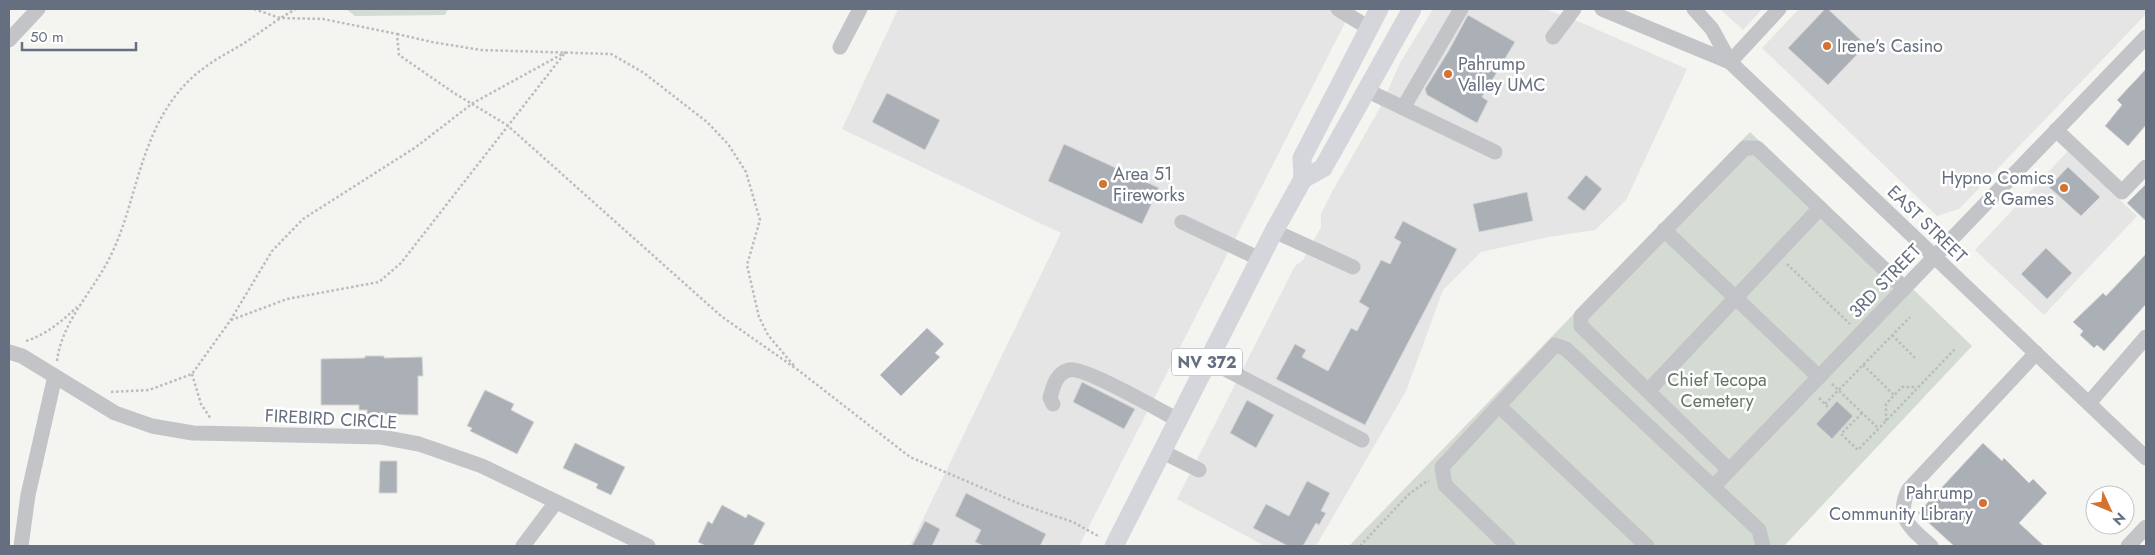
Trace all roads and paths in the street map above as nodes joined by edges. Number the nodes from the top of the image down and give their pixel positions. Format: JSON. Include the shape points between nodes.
{"nodes":[{"id":1,"x":38,"y":9,"type":"edge"},
{"id":2,"x":254,"y":9,"type":"edge"},
{"id":3,"x":296,"y":9,"type":"edge"},
{"id":4,"x":860,"y":9,"type":"edge"},
{"id":5,"x":1338,"y":9,"type":"edge"},
{"id":6,"x":1379,"y":9,"type":"edge"},
{"id":7,"x":1412,"y":9,"type":"edge"},
{"id":8,"x":1462,"y":9,"type":"edge"},
{"id":9,"x":1574,"y":9,"type":"edge"},
{"id":10,"x":1602,"y":9,"type":"edge"},
{"id":11,"x":1694,"y":9,"type":"edge"},
{"id":12,"x":1779,"y":9,"type":"edge"},
{"id":13,"x":280,"y":18,"type":"junction"},
{"id":14,"x":1369,"y":28,"type":"junction"},
{"id":15,"x":397,"y":34,"type":"junction"},
{"id":16,"x":1553,"y":37,"type":"dead end"},
{"id":17,"x":2146,"y":37,"type":"edge"},
{"id":18,"x":9,"y":40,"type":"edge"},
{"id":19,"x":840,"y":47,"type":"dead end"},
{"id":20,"x":566,"y":52,"type":"junction"},
{"id":21,"x":1730,"y":62,"type":"junction"},
{"id":22,"x":1366,"y":90,"type":"junction"},
{"id":23,"x":473,"y":103,"type":"junction"},
{"id":24,"x":1403,"y":108,"type":"junction"},
{"id":25,"x":507,"y":125,"type":"junction"},
{"id":26,"x":2056,"y":130,"type":"junction"},
{"id":27,"x":1495,"y":152,"type":"dead end"},
{"id":28,"x":2146,"y":167,"type":"edge"},
{"id":29,"x":1303,"y":179,"type":"junction"},
{"id":30,"x":1820,"y":208,"type":"junction"},
{"id":31,"x":1182,"y":222,"type":"dead end"},
{"id":32,"x":1664,"y":230,"type":"junction"},
{"id":33,"x":1274,"y":231,"type":"junction"},
{"id":34,"x":1776,"y":254,"type":"junction"},
{"id":35,"x":1934,"y":257,"type":"junction"},
{"id":36,"x":1260,"y":259,"type":"junction"},
{"id":37,"x":1353,"y":267,"type":"dead end"},
{"id":38,"x":1904,"y":288,"type":"junction"},
{"id":39,"x":1736,"y":298,"type":"junction"},
{"id":40,"x":80,"y":305,"type":"junction"},
{"id":41,"x":1910,"y":317,"type":"dead end"},
{"id":42,"x":230,"y":321,"type":"junction"},
{"id":43,"x":1860,"y":334,"type":"junction"},
{"id":44,"x":1892,"y":335,"type":"junction"},
{"id":45,"x":2146,"y":338,"type":"edge"},
{"id":46,"x":24,"y":341,"type":"dead end"},
{"id":47,"x":1955,"y":349,"type":"dead end"},
{"id":48,"x":9,"y":352,"type":"edge"},
{"id":49,"x":2036,"y":353,"type":"junction"},
{"id":50,"x":1916,"y":359,"type":"dead end"},
{"id":51,"x":1208,"y":360,"type":"junction"},
{"id":52,"x":1863,"y":365,"type":"junction"},
{"id":53,"x":798,"y":370,"type":"junction"},
{"id":54,"x":192,"y":374,"type":"junction"},
{"id":55,"x":54,"y":376,"type":"junction"},
{"id":56,"x":1820,"y":376,"type":"junction"},
{"id":57,"x":1918,"y":387,"type":"junction"},
{"id":58,"x":1838,"y":390,"type":"junction"},
{"id":59,"x":111,"y":392,"type":"dead end"},
{"id":60,"x":1648,"y":392,"type":"junction"},
{"id":61,"x":1894,"y":395,"type":"junction"},
{"id":62,"x":2089,"y":403,"type":"junction"},
{"id":63,"x":1053,"y":404,"type":"dead end"},
{"id":64,"x":1824,"y":404,"type":"dead end"},
{"id":65,"x":1499,"y":406,"type":"junction"},
{"id":66,"x":1862,"y":412,"type":"junction"},
{"id":67,"x":1178,"y":420,"type":"junction"},
{"id":68,"x":1886,"y":420,"type":"junction"},
{"id":69,"x":1878,"y":428,"type":"junction"},
{"id":70,"x":220,"y":434,"type":"junction"},
{"id":71,"x":1362,"y":440,"type":"dead end"},
{"id":72,"x":1162,"y":451,"type":"junction"},
{"id":73,"x":2146,"y":457,"type":"edge"},
{"id":74,"x":1199,"y":470,"type":"dead end"},
{"id":75,"x":1729,"y":470,"type":"junction"},
{"id":76,"x":1445,"y":485,"type":"junction"},
{"id":77,"x":1713,"y":487,"type":"junction"},
{"id":78,"x":556,"y":502,"type":"junction"},
{"id":79,"x":2146,"y":527,"type":"edge"},
{"id":80,"x":20,"y":546,"type":"edge"},
{"id":81,"x":522,"y":546,"type":"edge"},
{"id":82,"x":648,"y":546,"type":"edge"},
{"id":83,"x":1114,"y":546,"type":"edge"},
{"id":84,"x":1360,"y":546,"type":"edge"},
{"id":85,"x":1508,"y":546,"type":"edge"},
{"id":86,"x":1647,"y":546,"type":"edge"},
{"id":87,"x":1763,"y":546,"type":"edge"},
{"id":88,"x":1931,"y":546,"type":"edge"},
{"id":89,"x":2128,"y":546,"type":"edge"}],
"edges":[{"from":1,"to":18,"type":"street"},
{"from":2,"to":13,"type":"path"},
{"from":3,"to":13,"type":"path"},
{"from":4,"to":19,"type":"street"},
{"from":5,"to":14,"type":"street"},
{"from":6,"to":14,"type":"main road","number":"NV 372"},
{"from":7,"to":22,"type":"main road","number":"NV 372"},
{"from":8,"to":24,"type":"street"},
{"from":9,"to":16,"type":"street"},
{"from":10,"to":21,"type":"street"},
{"from":11,"to":21,"type":"street","name":"EAST STREET","via":[[1712,29]]},
{"from":12,"to":21,"type":"street"},
{"from":13,"to":15,"type":"path","via":[[323,19]]},
{"from":13,"to":40,"type":"path","via":[[203,68],[164,111],[148,147],[112,254]]},
{"from":14,"to":29,"type":"main road","number":"NV 372","via":[[1302,158]]},
{"from":15,"to":20,"type":"path","via":[[481,50]]},
{"from":15,"to":23,"type":"path","via":[[399,55]]},
{"from":17,"to":26,"type":"street","name":"3RD STREET"},
{"from":20,"to":23,"type":"path"},
{"from":20,"to":25,"type":"path"},
{"from":20,"to":53,"type":"path","via":[[611,54],[644,73],[707,122],[728,144],[746,172],[760,220],[747,265],[759,317],[768,335]]},
{"from":21,"to":35,"type":"street","name":"EAST STREET"},
{"from":22,"to":24,"type":"street"},
{"from":22,"to":29,"type":"main road","number":"NV 372","via":[[1323,168]]},
{"from":23,"to":25,"type":"path"},
{"from":23,"to":42,"type":"path","via":[[416,147],[303,219],[272,252]]},
{"from":24,"to":27,"type":"street"},
{"from":25,"to":42,"type":"path","via":[[401,263],[379,282],[287,299]]},
{"from":25,"to":53,"type":"path","via":[[721,316]]},
{"from":26,"to":28,"type":"street","via":[[2122,192]]},
{"from":26,"to":35,"type":"street","name":"3RD STREET"},
{"from":29,"to":33,"type":"main road","number":"NV 372"},
{"from":30,"to":32,"type":"street","via":[[1757,148],[1745,148]]},
{"from":30,"to":34,"type":"street"},
{"from":30,"to":38,"type":"street"},
{"from":31,"to":36,"type":"street"},
{"from":32,"to":39,"type":"street"},
{"from":32,"to":60,"type":"street","via":[[1581,316],[1581,326]]},
{"from":33,"to":36,"type":"main road","number":"NV 372"},
{"from":33,"to":37,"type":"street"},
{"from":34,"to":39,"type":"street"},
{"from":34,"to":43,"type":"path"},
{"from":35,"to":38,"type":"street","name":"3RD STREET"},
{"from":35,"to":49,"type":"street","name":"EAST STREET"},
{"from":36,"to":51,"type":"main road","number":"NV 372"},
{"from":38,"to":43,"type":"street","name":"3RD STREET"},
{"from":39,"to":56,"type":"street"},
{"from":39,"to":60,"type":"street"},
{"from":40,"to":46,"type":"path","via":[[59,324]]},
{"from":40,"to":55,"type":"path","via":[[62,336]]},
{"from":41,"to":44,"type":"path"},
{"from":42,"to":54,"type":"path"},
{"from":43,"to":56,"type":"street","name":"3RD STREET"},
{"from":44,"to":50,"type":"path"},
{"from":44,"to":52,"type":"path"},
{"from":45,"to":62,"type":"street"},
{"from":47,"to":57,"type":"path"},
{"from":48,"to":55,"type":"street","name":"FIREBIRD CIRCLE","via":[[22,356]]},
{"from":49,"to":62,"type":"street","name":"EAST STREET"},
{"from":49,"to":88,"type":"street","via":[[1909,489],[1902,501],[1902,513],[1908,525]]},
{"from":51,"to":67,"type":"main road","number":"NV 372"},
{"from":51,"to":71,"type":"street"},
{"from":52,"to":58,"type":"path"},
{"from":52,"to":61,"type":"path"},
{"from":53,"to":83,"type":"path","via":[[910,457],[1020,504],[1073,522]]},
{"from":54,"to":59,"type":"path","via":[[149,390]]},
{"from":54,"to":70,"type":"path","via":[[201,404]]},
{"from":55,"to":70,"type":"street","name":"FIREBIRD CIRCLE","via":[[115,413],[152,426],[193,434]]},
{"from":55,"to":80,"type":"street"},
{"from":56,"to":58,"type":"path"},
{"from":56,"to":75,"type":"street","name":"3RD STREET"},
{"from":57,"to":61,"type":"path","via":[[1902,387]]},
{"from":57,"to":68,"type":"path"},
{"from":58,"to":64,"type":"path"},
{"from":58,"to":66,"type":"path"},
{"from":60,"to":75,"type":"street"},
{"from":61,"to":68,"type":"path","via":[[1886,404]]},
{"from":62,"to":73,"type":"street","name":"EAST STREET"},
{"from":63,"to":67,"type":"street","via":[[1050,398],[1054,383],[1064,372],[1076,370]]},
{"from":65,"to":76,"type":"street","via":[[1442,467]]},
{"from":65,"to":77,"type":"street","via":[[1555,345],[1566,349]]},
{"from":65,"to":86,"type":"street"},
{"from":66,"to":69,"type":"path"},
{"from":66,"to":69,"type":"path","via":[[1841,434],[1858,450]]},
{"from":67,"to":72,"type":"main road","number":"NV 372"},
{"from":68,"to":69,"type":"path"},
{"from":70,"to":78,"type":"street","name":"FIREBIRD CIRCLE","via":[[381,436],[419,444],[482,466]]},
{"from":72,"to":74,"type":"street"},
{"from":72,"to":83,"type":"main road","number":"NV 372"},
{"from":75,"to":77,"type":"street","name":"3RD STREET"},
{"from":76,"to":84,"type":"path","via":[[1427,481],[1408,495]]},
{"from":76,"to":85,"type":"street"},
{"from":77,"to":87,"type":"street","via":[[1759,530]]},
{"from":78,"to":81,"type":"street"},
{"from":78,"to":82,"type":"street","name":"FIREBIRD CIRCLE"},
{"from":79,"to":89,"type":"street"}]}
